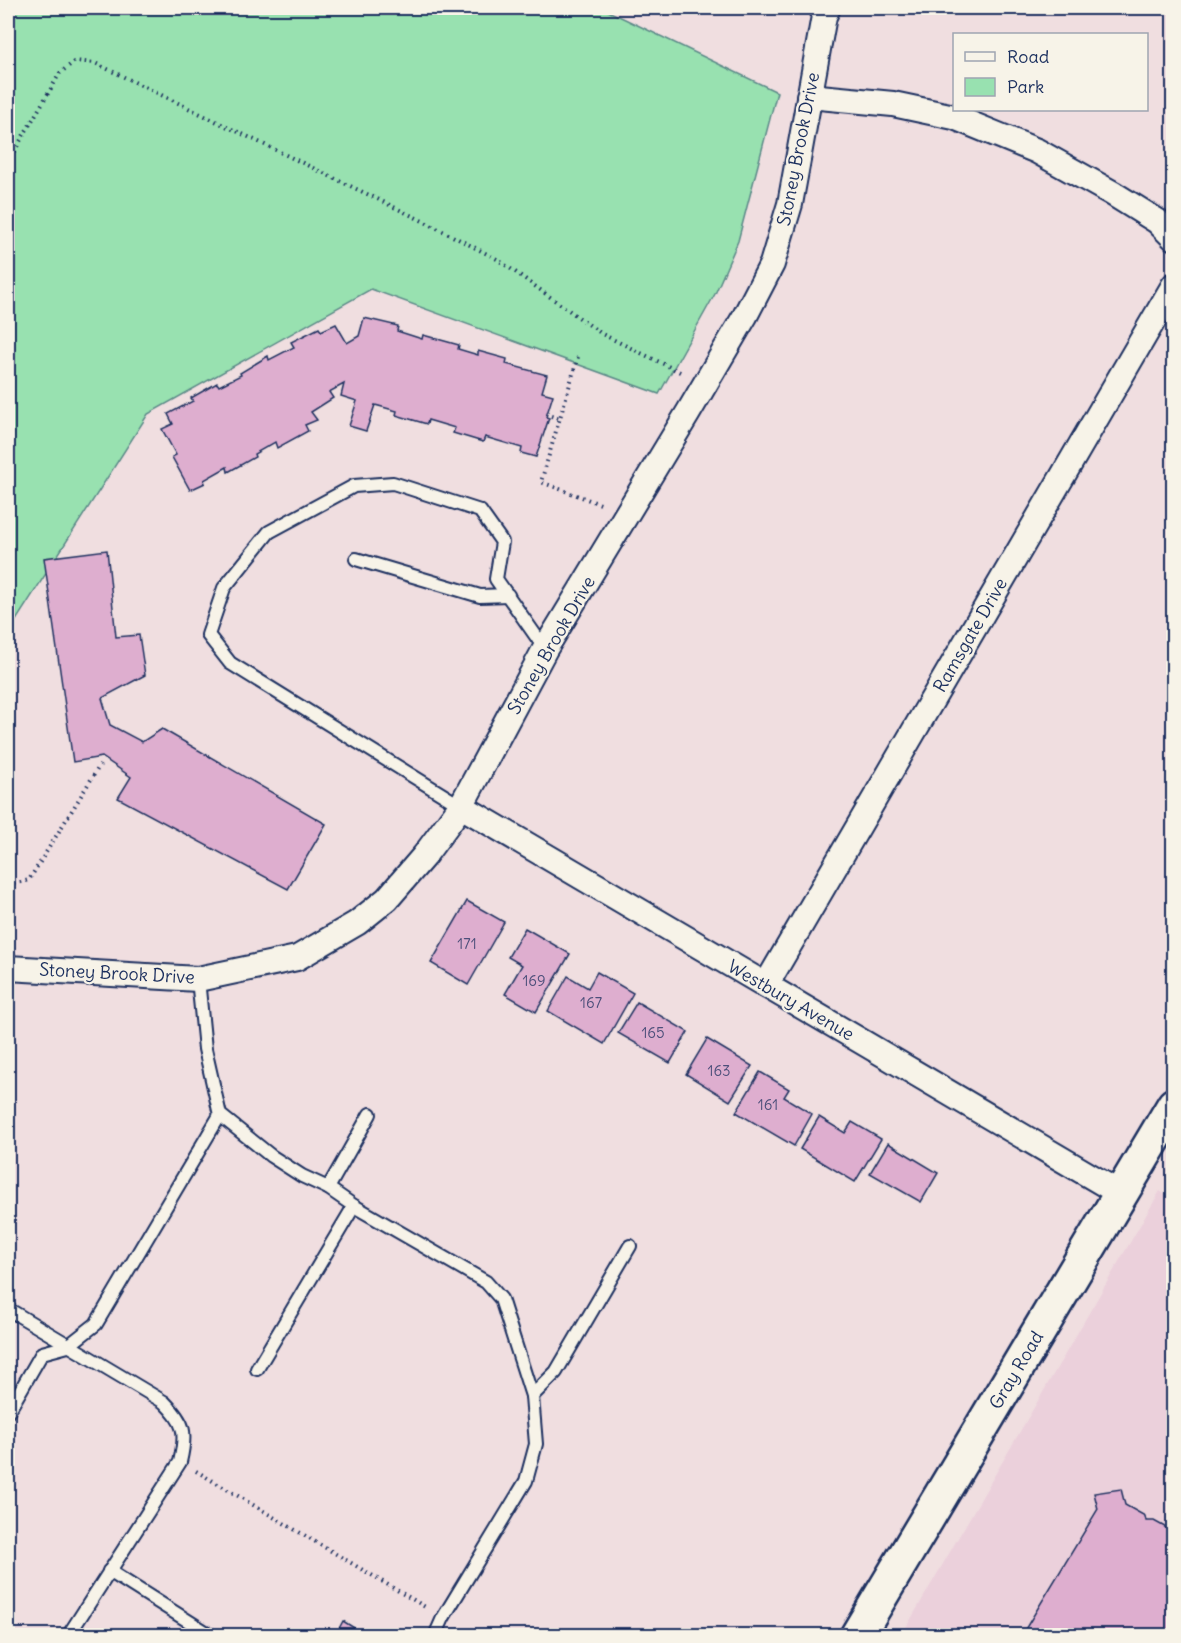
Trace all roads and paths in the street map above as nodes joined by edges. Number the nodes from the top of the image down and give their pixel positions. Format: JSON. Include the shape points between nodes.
{"nodes":[{"id":1,"x":828,"y":8,"type":"edge"},
{"id":2,"x":809,"y":96,"type":"junction"},
{"id":3,"x":8,"y":162,"type":"edge"},
{"id":4,"x":1173,"y":238,"type":"edge"},
{"id":5,"x":1173,"y":285,"type":"edge"},
{"id":6,"x":578,"y":357,"type":"dead end"},
{"id":7,"x":704,"y":384,"type":"junction"},
{"id":8,"x":550,"y":416,"type":"dead end"},
{"id":9,"x":560,"y":419,"type":"junction"},
{"id":10,"x":628,"y":514,"type":"junction"},
{"id":11,"x":356,"y":559,"type":"dead end"},
{"id":12,"x":508,"y":595,"type":"junction"},
{"id":13,"x":545,"y":649,"type":"junction"},
{"id":14,"x":100,"y":765,"type":"dead end"},
{"id":15,"x":461,"y":806,"type":"junction"},
{"id":16,"x":8,"y":885,"type":"edge"},
{"id":17,"x":8,"y":968,"type":"edge"},
{"id":18,"x":198,"y":979,"type":"junction"},
{"id":19,"x":766,"y":985,"type":"junction"},
{"id":20,"x":1173,"y":1104,"type":"edge"},
{"id":21,"x":370,"y":1114,"type":"dead end"},
{"id":22,"x":220,"y":1115,"type":"junction"},
{"id":23,"x":328,"y":1188,"type":"junction"},
{"id":24,"x":1121,"y":1194,"type":"junction"},
{"id":25,"x":354,"y":1206,"type":"junction"},
{"id":26,"x":630,"y":1246,"type":"dead end"},
{"id":27,"x":8,"y":1309,"type":"edge"},
{"id":28,"x":68,"y":1346,"type":"junction"},
{"id":29,"x":256,"y":1369,"type":"dead end"},
{"id":30,"x":532,"y":1396,"type":"junction"},
{"id":31,"x":8,"y":1412,"type":"edge"},
{"id":32,"x":180,"y":1462,"type":"junction"},
{"id":33,"x":109,"y":1571,"type":"junction"},
{"id":34,"x":443,"y":1618,"type":"junction"},
{"id":35,"x":68,"y":1635,"type":"edge"},
{"id":36,"x":212,"y":1635,"type":"edge"},
{"id":37,"x":435,"y":1635,"type":"edge"},
{"id":38,"x":857,"y":1635,"type":"edge"}],
"edges":[{"from":1,"to":2,"type":"street","name":"Stoney Brook Drive"},
{"from":2,"to":4,"type":"street","via":[[893,104],[954,117],[1037,152],[1103,188],[1157,221]]},
{"from":2,"to":7,"type":"street","name":"Stoney Brook Drive","via":[[790,204],[772,264]]},
{"from":3,"to":7,"type":"path","via":[[60,73],[75,61],[95,63],[497,259],[602,334]]},
{"from":5,"to":19,"type":"street","name":"Ramsgate Drive"},
{"from":6,"to":9,"type":"path"},
{"from":7,"to":10,"type":"street","name":"Stoney Brook Drive"},
{"from":8,"to":9,"type":"path"},
{"from":9,"to":10,"type":"path","via":[[541,482]]},
{"from":10,"to":13,"type":"street","name":"Stoney Brook Drive"},
{"from":11,"to":12,"type":"lane","via":[[480,596]]},
{"from":12,"to":13,"type":"lane"},
{"from":12,"to":15,"type":"lane","via":[[496,579],[502,542],[480,511],[393,483],[354,486],[269,532],[224,588],[208,635],[230,663]]},
{"from":13,"to":15,"type":"street","name":"Stoney Brook Drive"},
{"from":14,"to":16,"type":"path","via":[[29,880]]},
{"from":15,"to":18,"type":"street","name":"Stoney Brook Drive","via":[[387,899],[357,923],[297,958]]},
{"from":15,"to":19,"type":"street","name":"Westbury Avenue"},
{"from":17,"to":18,"type":"street","name":"Stoney Brook Drive"},
{"from":18,"to":22,"type":"lane","via":[[205,1049]]},
{"from":19,"to":24,"type":"street","name":"Westbury Avenue"},
{"from":20,"to":24,"type":"main road","name":"Gray Road"},
{"from":21,"to":23,"type":"lane"},
{"from":22,"to":23,"type":"lane","via":[[271,1156]]},
{"from":22,"to":28,"type":"lane","via":[[96,1324]]},
{"from":23,"to":25,"type":"lane"},
{"from":24,"to":38,"type":"main road","name":"Gray Road"},
{"from":25,"to":29,"type":"lane"},
{"from":25,"to":30,"type":"lane","via":[[486,1282],[501,1299]]},
{"from":26,"to":30,"type":"lane","via":[[556,1372]]},
{"from":27,"to":28,"type":"lane"},
{"from":28,"to":31,"type":"lane","via":[[42,1353]]},
{"from":28,"to":32,"type":"lane","via":[[164,1402],[179,1417],[185,1440]]},
{"from":30,"to":34,"type":"lane","via":[[536,1444],[526,1481]]},
{"from":32,"to":33,"type":"lane"},
{"from":32,"to":34,"type":"path"},
{"from":33,"to":35,"type":"lane"},
{"from":33,"to":36,"type":"lane"},
{"from":34,"to":37,"type":"lane"}]}
